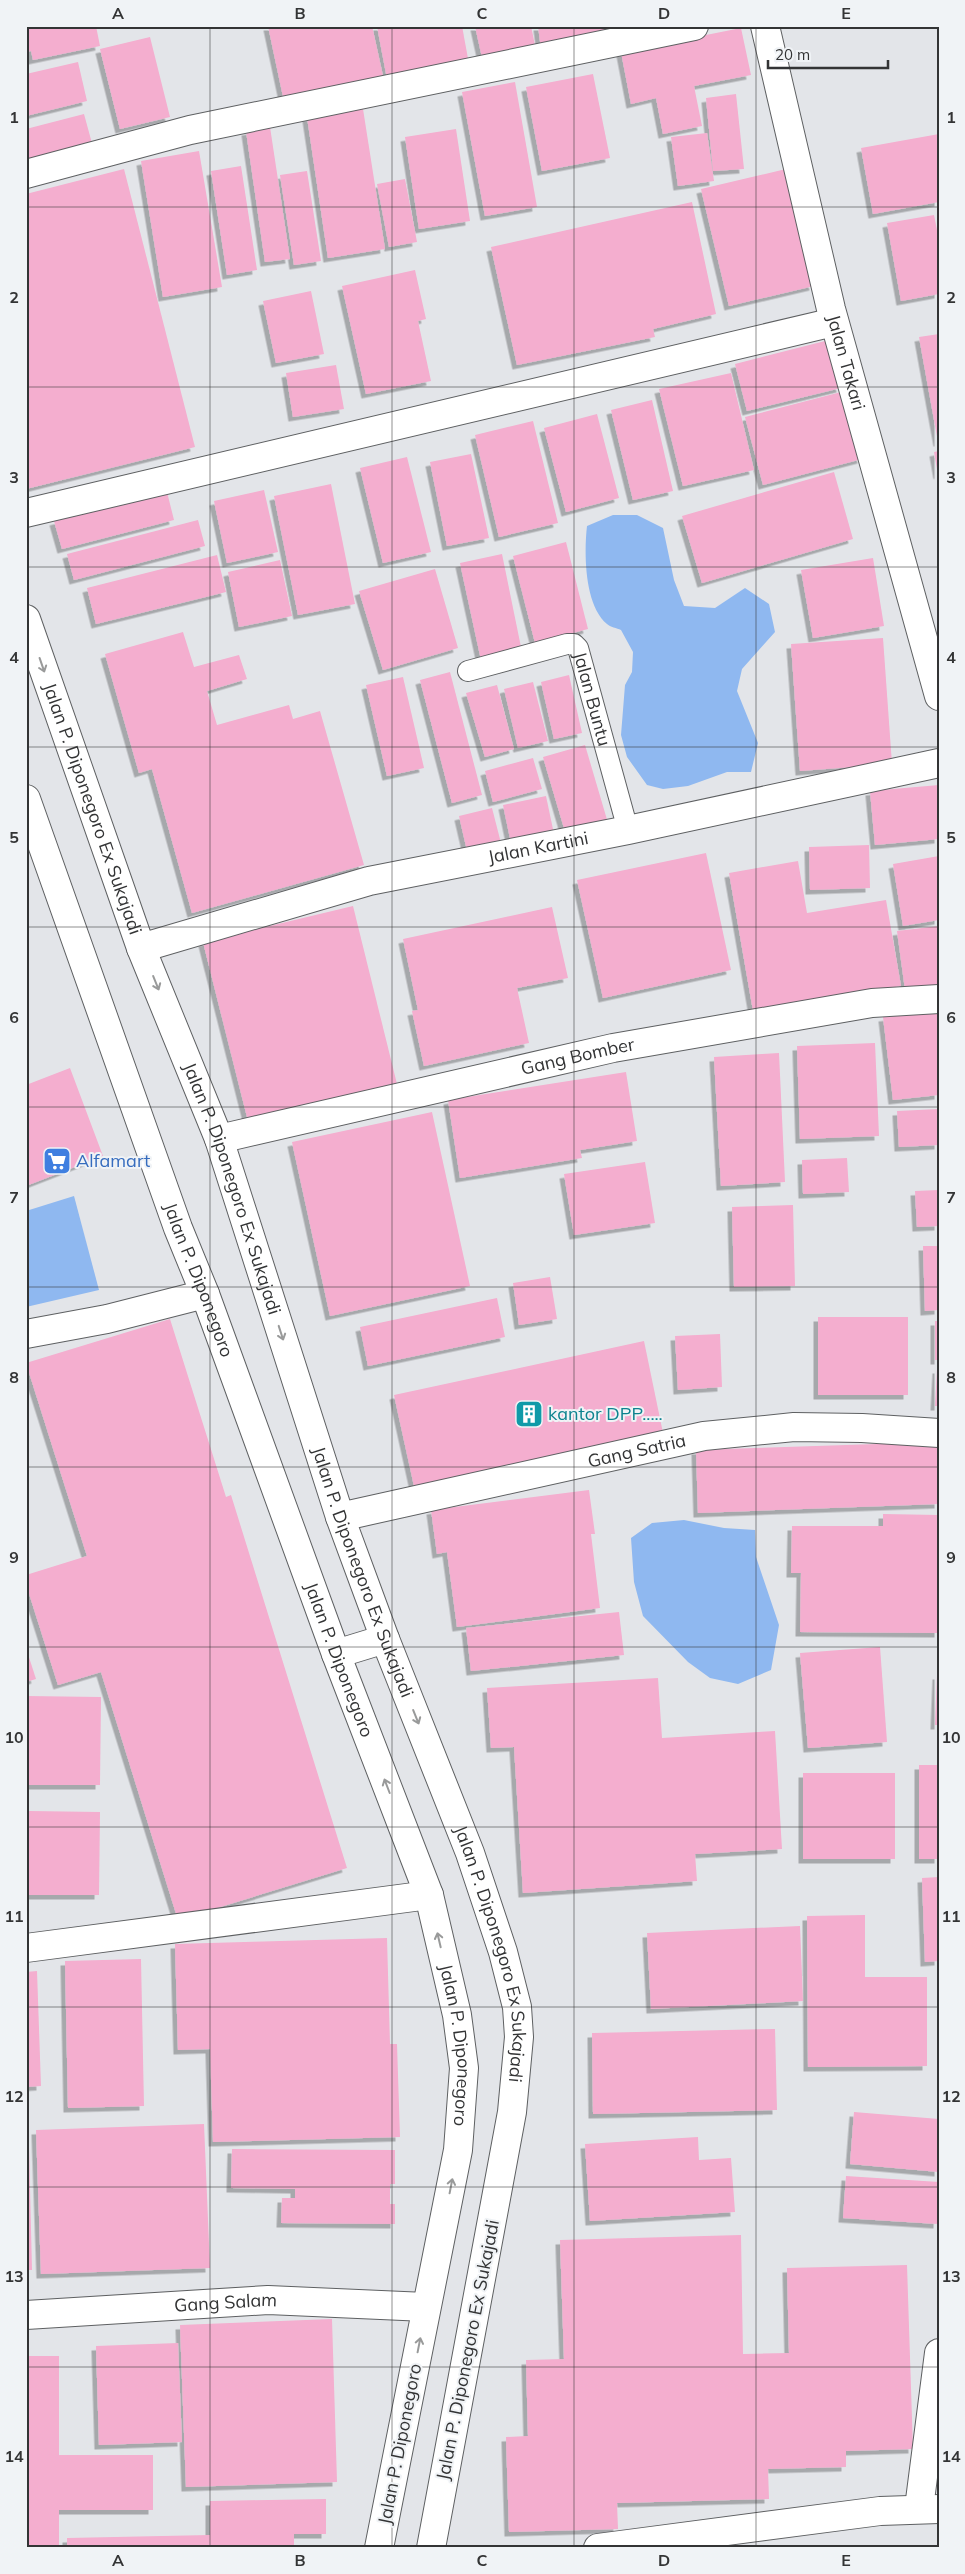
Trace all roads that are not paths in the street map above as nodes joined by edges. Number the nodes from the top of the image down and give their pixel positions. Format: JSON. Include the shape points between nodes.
{"nodes":[{"id":1,"x":694,"y":26,"type":"edge"},
{"id":2,"x":765,"y":26,"type":"edge"},
{"id":3,"x":26,"y":174,"type":"edge"},
{"id":4,"x":834,"y":322,"type":"junction"},
{"id":5,"x":26,"y":513,"type":"edge"},
{"id":6,"x":26,"y":619,"type":"edge"},
{"id":7,"x":468,"y":672,"type":"dead end"},
{"id":8,"x":939,"y":696,"type":"edge"},
{"id":9,"x":939,"y":762,"type":"edge"},
{"id":10,"x":26,"y":800,"type":"edge"},
{"id":11,"x":628,"y":830,"type":"junction"},
{"id":12,"x":142,"y":948,"type":"junction"},
{"id":13,"x":939,"y":999,"type":"edge"},
{"id":14,"x":219,"y":1139,"type":"junction"},
{"id":15,"x":205,"y":1294,"type":"junction"},
{"id":16,"x":26,"y":1334,"type":"edge"},
{"id":17,"x":939,"y":1434,"type":"edge"},
{"id":18,"x":340,"y":1517,"type":"junction"},
{"id":19,"x":385,"y":1639,"type":"junction"},
{"id":20,"x":336,"y":1654,"type":"junction"},
{"id":21,"x":429,"y":1895,"type":"junction"},
{"id":22,"x":26,"y":1948,"type":"edge"},
{"id":23,"x":426,"y":2307,"type":"junction"},
{"id":24,"x":26,"y":2315,"type":"edge"},
{"id":25,"x":939,"y":2353,"type":"edge"},
{"id":26,"x":929,"y":2508,"type":"edge"},
{"id":27,"x":379,"y":2548,"type":"edge"},
{"id":28,"x":431,"y":2548,"type":"edge"},
{"id":29,"x":598,"y":2548,"type":"edge"}],
"edges":[{"from":1,"to":3,"type":"street","via":[[190,130]]},
{"from":2,"to":4,"type":"street","name":"Jalan Takari"},
{"from":4,"to":5,"type":"street"},
{"from":4,"to":8,"type":"street","name":"Jalan Takari"},
{"from":6,"to":12,"type":"street","name":"Jalan P. Diponegoro Ex Sukajadi","one_way":true},
{"from":7,"to":11,"type":"lane","name":"Jalan Buntu","via":[[574,644],[578,648]]},
{"from":9,"to":11,"type":"street","name":"Jalan Kartini"},
{"from":10,"to":15,"type":"street","name":"Jalan P. Diponegoro","via":[[175,1219]]},
{"from":11,"to":12,"type":"street","name":"Jalan Kartini","via":[[369,881]]},
{"from":12,"to":14,"type":"street","name":"Jalan P. Diponegoro Ex Sukajadi","one_way":true},
{"from":13,"to":14,"type":"street","name":"Gang Bomber","via":[[872,1003],[613,1048]]},
{"from":14,"to":18,"type":"street","name":"Jalan P. Diponegoro Ex Sukajadi","one_way":true},
{"from":15,"to":16,"type":"street","via":[[107,1319]]},
{"from":15,"to":20,"type":"street","name":"Jalan P. Diponegoro"},
{"from":17,"to":18,"type":"street","name":"Gang Satria","via":[[794,1427],[704,1436]]},
{"from":18,"to":19,"type":"street","name":"Jalan P. Diponegoro Ex Sukajadi"},
{"from":19,"to":20,"type":"street"},
{"from":19,"to":28,"type":"street","name":"Jalan P. Diponegoro Ex Sukajadi","one_way":true,"via":[[470,1853],[503,1952],[517,2007],[519,2037],[512,2112]]},
{"from":21,"to":20,"type":"street","name":"Jalan P. Diponegoro","one_way":true},
{"from":21,"to":22,"type":"street"},
{"from":23,"to":21,"type":"street","name":"Jalan P. Diponegoro","one_way":true,"via":[[458,2150],[464,2068],[457,2015]]},
{"from":23,"to":24,"type":"street","name":"Gang Salam","via":[[268,2300]]},
{"from":27,"to":23,"type":"street","name":"Jalan P. Diponegoro","one_way":true},
{"from":25,"to":26,"type":"street"},
{"from":26,"to":29,"type":"street"}]}
